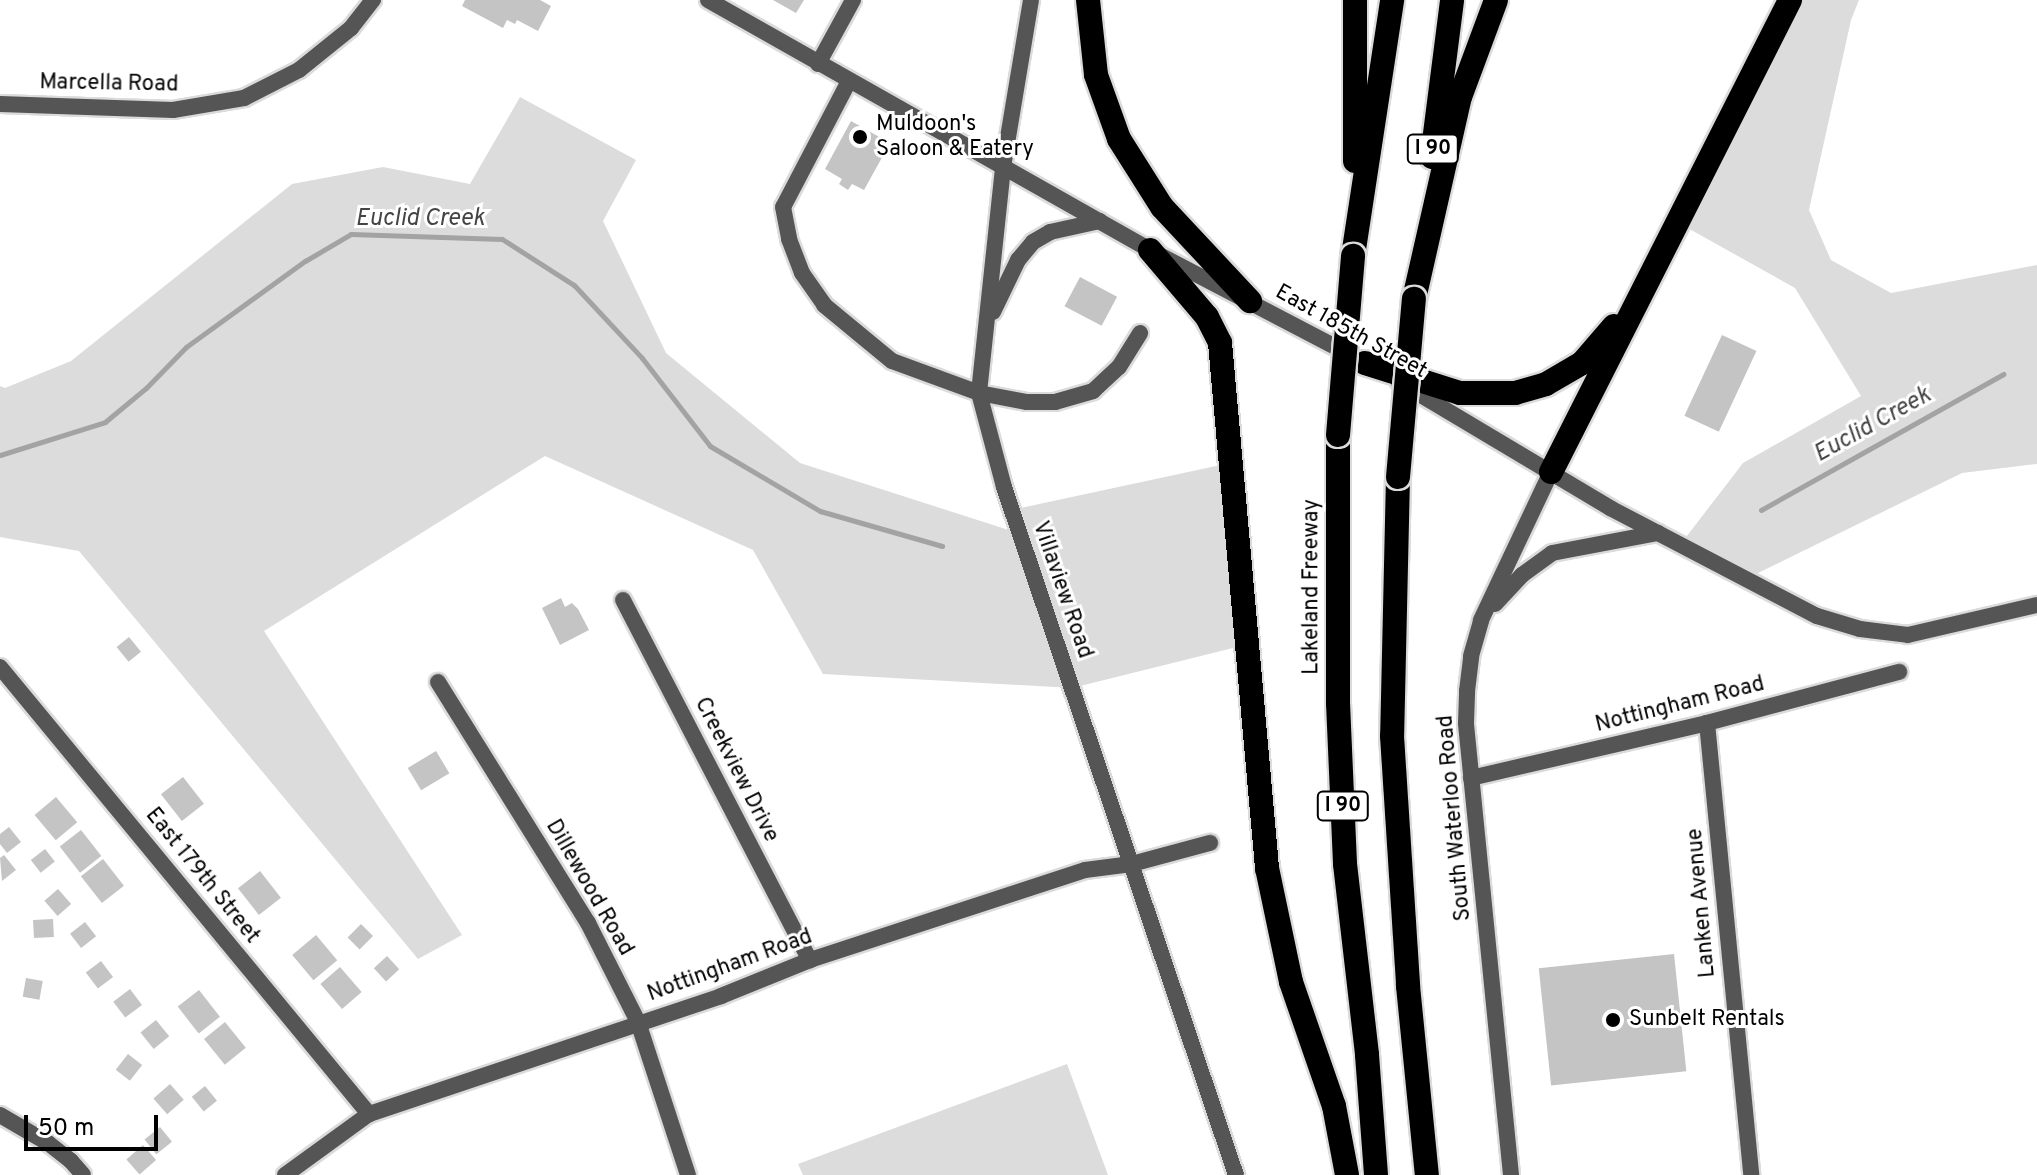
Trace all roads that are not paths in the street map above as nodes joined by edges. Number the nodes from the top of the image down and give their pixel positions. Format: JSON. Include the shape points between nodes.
{"nodes":[{"id":1,"x":373,"y":0,"type":"edge"},
{"id":2,"x":708,"y":0,"type":"edge"},
{"id":3,"x":853,"y":0,"type":"edge"},
{"id":4,"x":1031,"y":0,"type":"edge"},
{"id":5,"x":1088,"y":0,"type":"edge"},
{"id":6,"x":1355,"y":0,"type":"edge"},
{"id":7,"x":1392,"y":0,"type":"edge"},
{"id":8,"x":1452,"y":0,"type":"edge"},
{"id":9,"x":1496,"y":0,"type":"edge"},
{"id":10,"x":1790,"y":0,"type":"edge"},
{"id":11,"x":818,"y":64,"type":"junction"},
{"id":12,"x":849,"y":81,"type":"junction"},
{"id":13,"x":0,"y":104,"type":"edge"},
{"id":14,"x":1003,"y":168,"type":"junction"},
{"id":15,"x":1100,"y":221,"type":"junction"},
{"id":16,"x":1150,"y":250,"type":"junction"},
{"id":17,"x":1353,"y":256,"type":"junction"},
{"id":18,"x":1414,"y":299,"type":"junction"},
{"id":19,"x":1637,"y":300,"type":"junction"},
{"id":20,"x":1250,"y":301,"type":"junction"},
{"id":21,"x":987,"y":324,"type":"junction"},
{"id":22,"x":1140,"y":333,"type":"dead end"},
{"id":23,"x":1365,"y":363,"type":"junction"},
{"id":24,"x":979,"y":393,"type":"junction"},
{"id":25,"x":1551,"y":472,"type":"junction"},
{"id":26,"x":1658,"y":533,"type":"junction"},
{"id":27,"x":623,"y":600,"type":"dead end"},
{"id":28,"x":2037,"y":605,"type":"edge"},
{"id":29,"x":1481,"y":620,"type":"junction"},
{"id":30,"x":0,"y":667,"type":"edge"},
{"id":31,"x":1899,"y":672,"type":"dead end"},
{"id":32,"x":438,"y":682,"type":"dead end"},
{"id":33,"x":1707,"y":723,"type":"junction"},
{"id":34,"x":1471,"y":778,"type":"junction"},
{"id":35,"x":1210,"y":843,"type":"dead end"},
{"id":36,"x":1132,"y":864,"type":"junction"},
{"id":37,"x":810,"y":960,"type":"junction"},
{"id":38,"x":638,"y":1022,"type":"junction"},
{"id":39,"x":369,"y":1114,"type":"junction"},
{"id":40,"x":0,"y":1115,"type":"edge"},
{"id":41,"x":83,"y":1175,"type":"edge"},
{"id":42,"x":285,"y":1175,"type":"edge"},
{"id":43,"x":688,"y":1175,"type":"edge"},
{"id":44,"x":1236,"y":1175,"type":"edge"},
{"id":45,"x":1347,"y":1175,"type":"edge"},
{"id":46,"x":1376,"y":1175,"type":"edge"},
{"id":47,"x":1427,"y":1175,"type":"edge"},
{"id":48,"x":1511,"y":1175,"type":"edge"},
{"id":49,"x":1751,"y":1175,"type":"edge"}],
"edges":[{"from":1,"to":13,"type":"street","name":"Marcella Road","via":[[351,28],[299,70],[244,98],[173,110]]},
{"from":2,"to":11,"type":"street","name":"East 185th Street"},
{"from":3,"to":11,"type":"street"},
{"from":4,"to":14,"type":"street","name":"Villaview Road"},
{"from":5,"to":20,"type":"highway","via":[[1096,75],[1119,139],[1162,207]]},
{"from":6,"to":17,"type":"highway"},
{"from":7,"to":17,"type":"highway","name":"Lakeland Freeway","number":"I 90"},
{"from":8,"to":18,"type":"highway","number":"I 90"},
{"from":9,"to":18,"type":"highway","via":[[1460,97]]},
{"from":10,"to":19,"type":"highway"},
{"from":11,"to":12,"type":"street","name":"East 185th Street"},
{"from":12,"to":14,"type":"street","name":"East 185th Street"},
{"from":12,"to":24,"type":"street","via":[[783,207],[802,273],[824,305],[892,361]]},
{"from":14,"to":15,"type":"street","name":"East 185th Street"},
{"from":14,"to":21,"type":"street","name":"Villaview Road"},
{"from":15,"to":16,"type":"street","name":"East 185th Street"},
{"from":15,"to":21,"type":"street","via":[[1050,232],[1033,242],[1018,260]]},
{"from":16,"to":20,"type":"street","name":"East 185th Street"},
{"from":16,"to":45,"type":"highway","via":[[1207,317],[1220,343],[1267,868],[1291,982],[1334,1106]]},
{"from":17,"to":46,"type":"highway","name":"Lakeland Freeway","number":"I 90","bridge":true,"via":[[1338,435],[1338,703],[1345,864]]},
{"from":18,"to":47,"type":"highway","number":"I 90","bridge":true,"via":[[1398,477],[1392,736]]},
{"from":19,"to":23,"type":"highway","via":[[1582,363],[1546,384],[1515,393],[1460,393]]},
{"from":19,"to":25,"type":"highway"},
{"from":20,"to":23,"type":"street","name":"East 185th Street"},
{"from":21,"to":24,"type":"street","name":"Villaview Road"},
{"from":22,"to":24,"type":"street","via":[[1119,367],[1093,391],[1055,402]]},
{"from":23,"to":25,"type":"street","name":"East 185th Street"},
{"from":24,"to":36,"type":"street","name":"Villaview Road","via":[[1004,487]]},
{"from":25,"to":26,"type":"street","name":"East 185th Street"},
{"from":25,"to":29,"type":"street","name":"South Waterloo Road"},
{"from":26,"to":28,"type":"street","name":"East 185th Street","via":[[1817,616],[1860,629],[1908,635]]},
{"from":26,"to":29,"type":"street","via":[[1552,553],[1507,589]]},
{"from":27,"to":37,"type":"street","name":"Creekview Drive"},
{"from":29,"to":34,"type":"street","name":"South Waterloo Road","via":[[1467,691]]},
{"from":30,"to":39,"type":"street","name":"East 179th Street"},
{"from":31,"to":33,"type":"street","name":"Nottingham Road"},
{"from":32,"to":38,"type":"street","name":"Dillewood Road","via":[[588,923]]},
{"from":33,"to":34,"type":"street","name":"Nottingham Road"},
{"from":33,"to":49,"type":"street","name":"Lanken Avenue"},
{"from":34,"to":48,"type":"street","name":"South Waterloo Road"},
{"from":35,"to":36,"type":"street","name":"Nottingham Road"},
{"from":36,"to":37,"type":"street","name":"Nottingham Road","via":[[1085,870]]},
{"from":36,"to":44,"type":"street","name":"Villaview Road"},
{"from":37,"to":38,"type":"street","name":"Nottingham Road"},
{"from":38,"to":39,"type":"street","name":"Nottingham Road"},
{"from":38,"to":43,"type":"street","name":"Dillewood Road"},
{"from":39,"to":42,"type":"street","name":"Nottingham Road"},
{"from":40,"to":41,"type":"street","via":[[48,1143]]}]}
